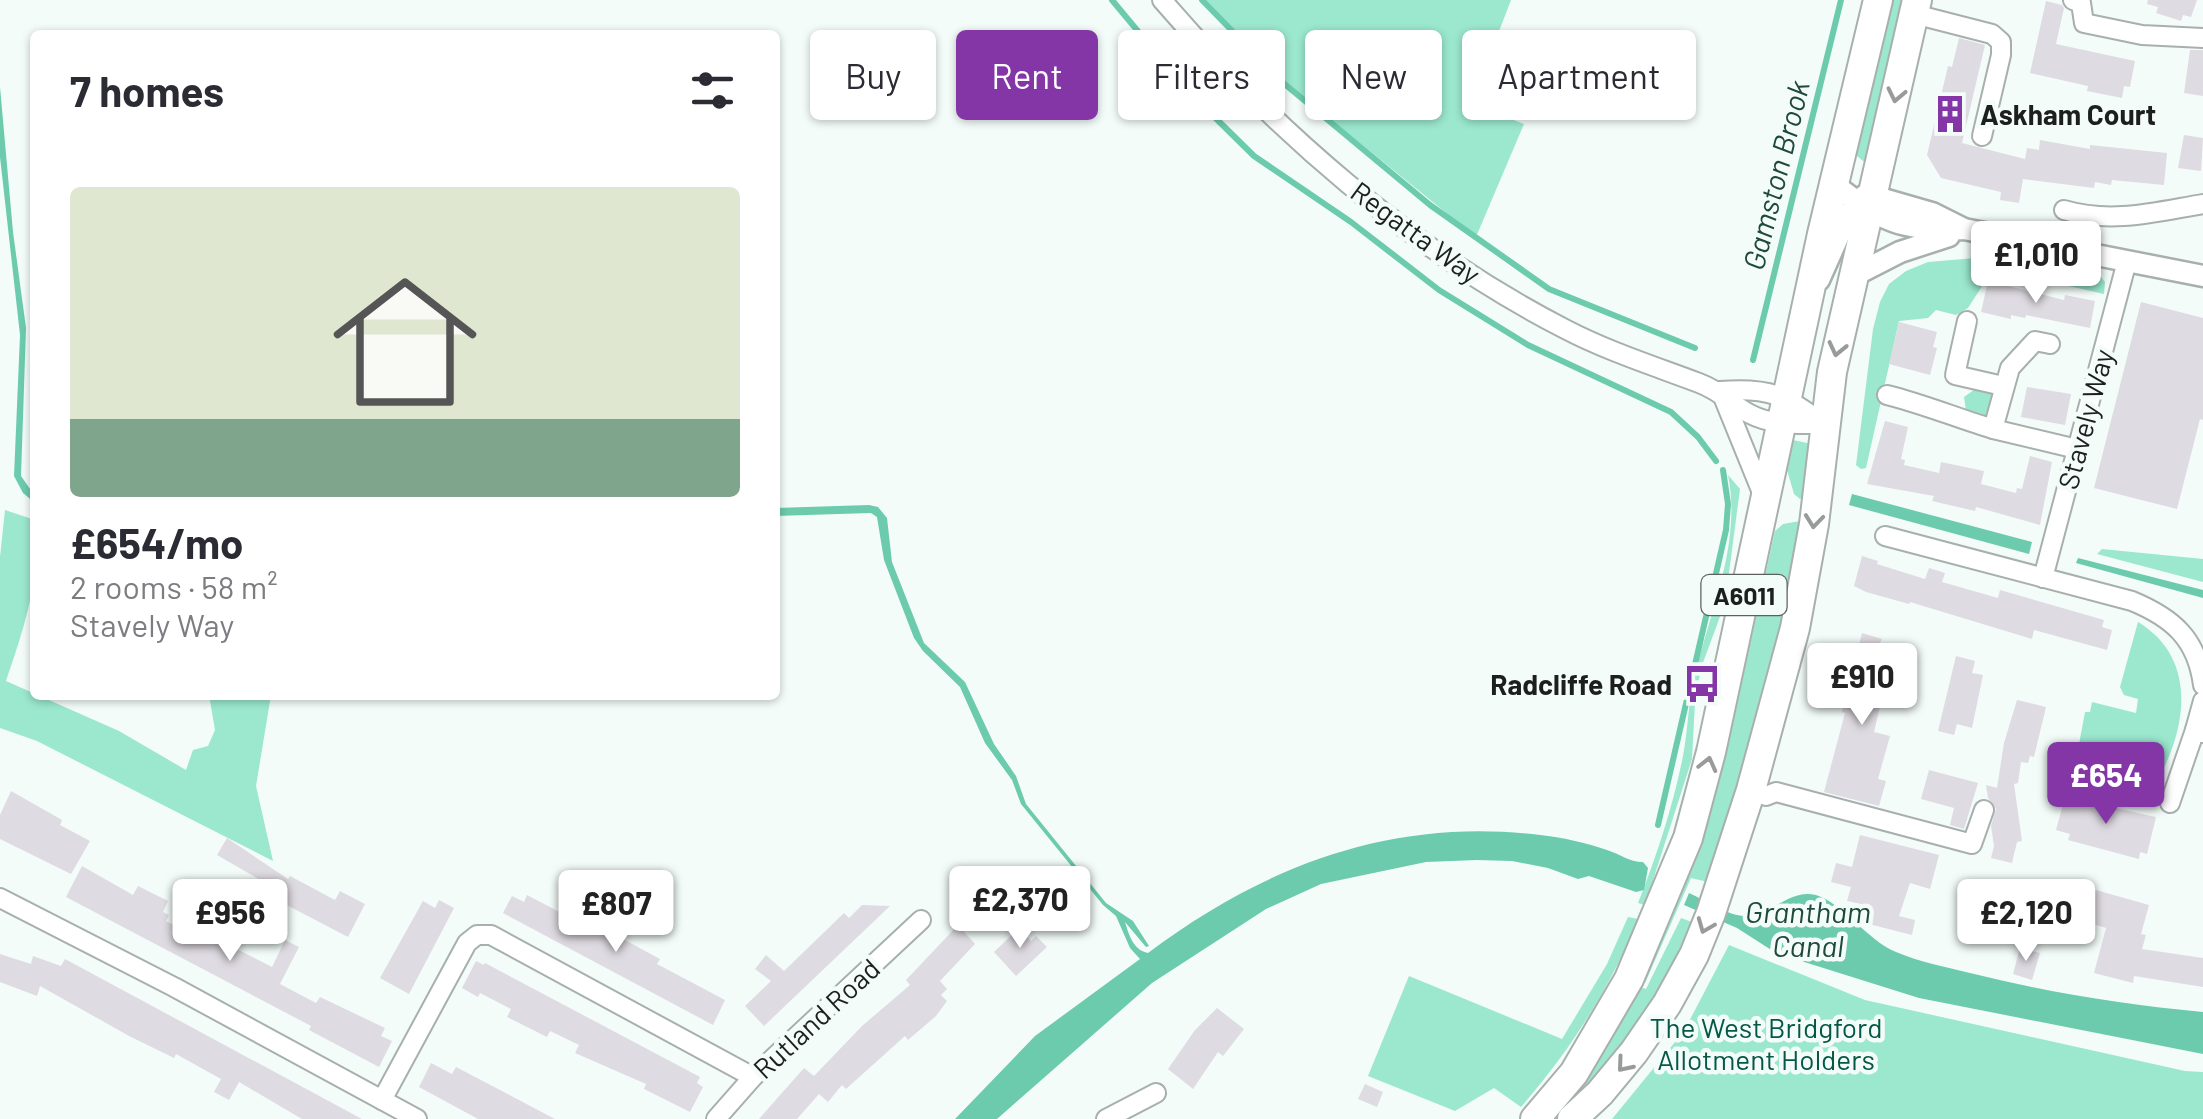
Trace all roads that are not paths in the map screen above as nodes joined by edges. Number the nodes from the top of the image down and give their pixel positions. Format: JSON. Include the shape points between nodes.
{"nodes":[{"id":1,"x":1162,"y":0,"type":"edge"},
{"id":2,"x":1878,"y":0,"type":"edge"},
{"id":3,"x":2073,"y":0,"type":"edge"},
{"id":4,"x":1915,"y":7,"type":"edge"},
{"id":5,"x":2203,"y":38,"type":"edge"},
{"id":6,"x":1982,"y":136,"type":"dead end"},
{"id":7,"x":1834,"y":184,"type":"junction"},
{"id":8,"x":1867,"y":203,"type":"junction"},
{"id":9,"x":2203,"y":204,"type":"edge"},
{"id":10,"x":2064,"y":210,"type":"dead end"},
{"id":11,"x":1964,"y":228,"type":"junction"},
{"id":12,"x":2127,"y":260,"type":"junction"},
{"id":13,"x":1855,"y":275,"type":"junction"},
{"id":14,"x":2203,"y":276,"type":"edge"},
{"id":15,"x":1808,"y":295,"type":"junction"},
{"id":16,"x":1968,"y":321,"type":"dead end"},
{"id":17,"x":2050,"y":344,"type":"dead end"},
{"id":18,"x":2002,"y":386,"type":"junction"},
{"id":19,"x":1720,"y":391,"type":"junction"},
{"id":20,"x":1886,"y":395,"type":"dead end"},
{"id":21,"x":1784,"y":410,"type":"junction"},
{"id":22,"x":1824,"y":424,"type":"junction"},
{"id":23,"x":1993,"y":429,"type":"junction"},
{"id":24,"x":2077,"y":449,"type":"junction"},
{"id":25,"x":1765,"y":500,"type":"junction"},
{"id":26,"x":1885,"y":536,"type":"dead end"},
{"id":27,"x":2043,"y":578,"type":"junction"},
{"id":28,"x":2203,"y":685,"type":"edge"},
{"id":29,"x":2203,"y":701,"type":"edge"},
{"id":30,"x":2199,"y":731,"type":"edge"},
{"id":31,"x":1751,"y":790,"type":"junction"},
{"id":32,"x":2170,"y":803,"type":"dead end"},
{"id":33,"x":1984,"y":810,"type":"dead end"},
{"id":34,"x":0,"y":898,"type":"edge"},
{"id":35,"x":921,"y":920,"type":"dead end"},
{"id":36,"x":753,"y":1076,"type":"junction"},
{"id":37,"x":1156,"y":1093,"type":"dead end"},
{"id":38,"x":382,"y":1100,"type":"junction"},
{"id":39,"x":417,"y":1119,"type":"edge"},
{"id":40,"x":716,"y":1119,"type":"edge"},
{"id":41,"x":1106,"y":1119,"type":"edge"},
{"id":42,"x":1534,"y":1119,"type":"edge"},
{"id":43,"x":1572,"y":1119,"type":"edge"}],
"edges":[{"from":1,"to":19,"type":"street","name":"Regatta Way","via":[[1214,61],[1303,144],[1450,261],[1588,340]]},
{"from":2,"to":7,"type":"highway","number":"A6011"},
{"from":3,"to":5,"type":"street","via":[[2081,3],[2084,23]]},
{"from":4,"to":6,"type":"street","via":[[2001,42]]},
{"from":4,"to":8,"type":"highway","number":"A6011","one_way":true},
{"from":7,"to":8,"type":"street"},
{"from":7,"to":15,"type":"highway","number":"A6011"},
{"from":8,"to":11,"type":"street","via":[[1896,224]]},
{"from":8,"to":13,"type":"highway","number":"A6011"},
{"from":8,"to":15,"type":"street","via":[[1848,215]]},
{"from":9,"to":10,"type":"street","via":[[2120,218]]},
{"from":11,"to":12,"type":"street"},
{"from":11,"to":13,"type":"street"},
{"from":12,"to":14,"type":"street"},
{"from":12,"to":24,"type":"street","name":"Stavely Way"},
{"from":13,"to":22,"type":"highway","number":"A6011","one_way":true},
{"from":15,"to":21,"type":"highway","number":"A6011"},
{"from":16,"to":18,"type":"street","via":[[1955,374]]},
{"from":17,"to":18,"type":"street","via":[[2035,341]]},
{"from":18,"to":23,"type":"street"},
{"from":19,"to":21,"type":"street","name":"Regatta Way","via":[[1746,412]]},
{"from":19,"to":21,"type":"street","name":"Regatta Way","via":[[1755,388]]},
{"from":19,"to":25,"type":"street"},
{"from":20,"to":23,"type":"street"},
{"from":21,"to":22,"type":"street","name":"Regatta Way"},
{"from":21,"to":22,"type":"street","name":"Regatta Way"},
{"from":21,"to":25,"type":"highway","number":"A6011"},
{"from":22,"to":31,"type":"highway","number":"A6011","one_way":true,"via":[[1798,611]]},
{"from":23,"to":24,"type":"street"},
{"from":24,"to":27,"type":"street","name":"Stavely Way"},
{"from":42,"to":25,"type":"highway","number":"A6011","one_way":true,"via":[[1574,1073],[1629,978],[1688,838]]},
{"from":26,"to":27,"type":"street"},
{"from":27,"to":28,"type":"street","via":[[2162,614],[2193,649]]},
{"from":29,"to":30,"type":"street"},
{"from":30,"to":32,"type":"street"},
{"from":31,"to":33,"type":"street","via":[[1972,844]]},
{"from":31,"to":43,"type":"highway","number":"A6011","one_way":true,"via":[[1711,913],[1668,1004]]},
{"from":34,"to":38,"type":"street"},
{"from":35,"to":36,"type":"street","name":"Rutland Road"},
{"from":36,"to":38,"type":"street","via":[[491,936],[477,935],[467,942]]},
{"from":36,"to":40,"type":"street","name":"Rutland Road"},
{"from":37,"to":41,"type":"street"},
{"from":38,"to":39,"type":"street"}]}
